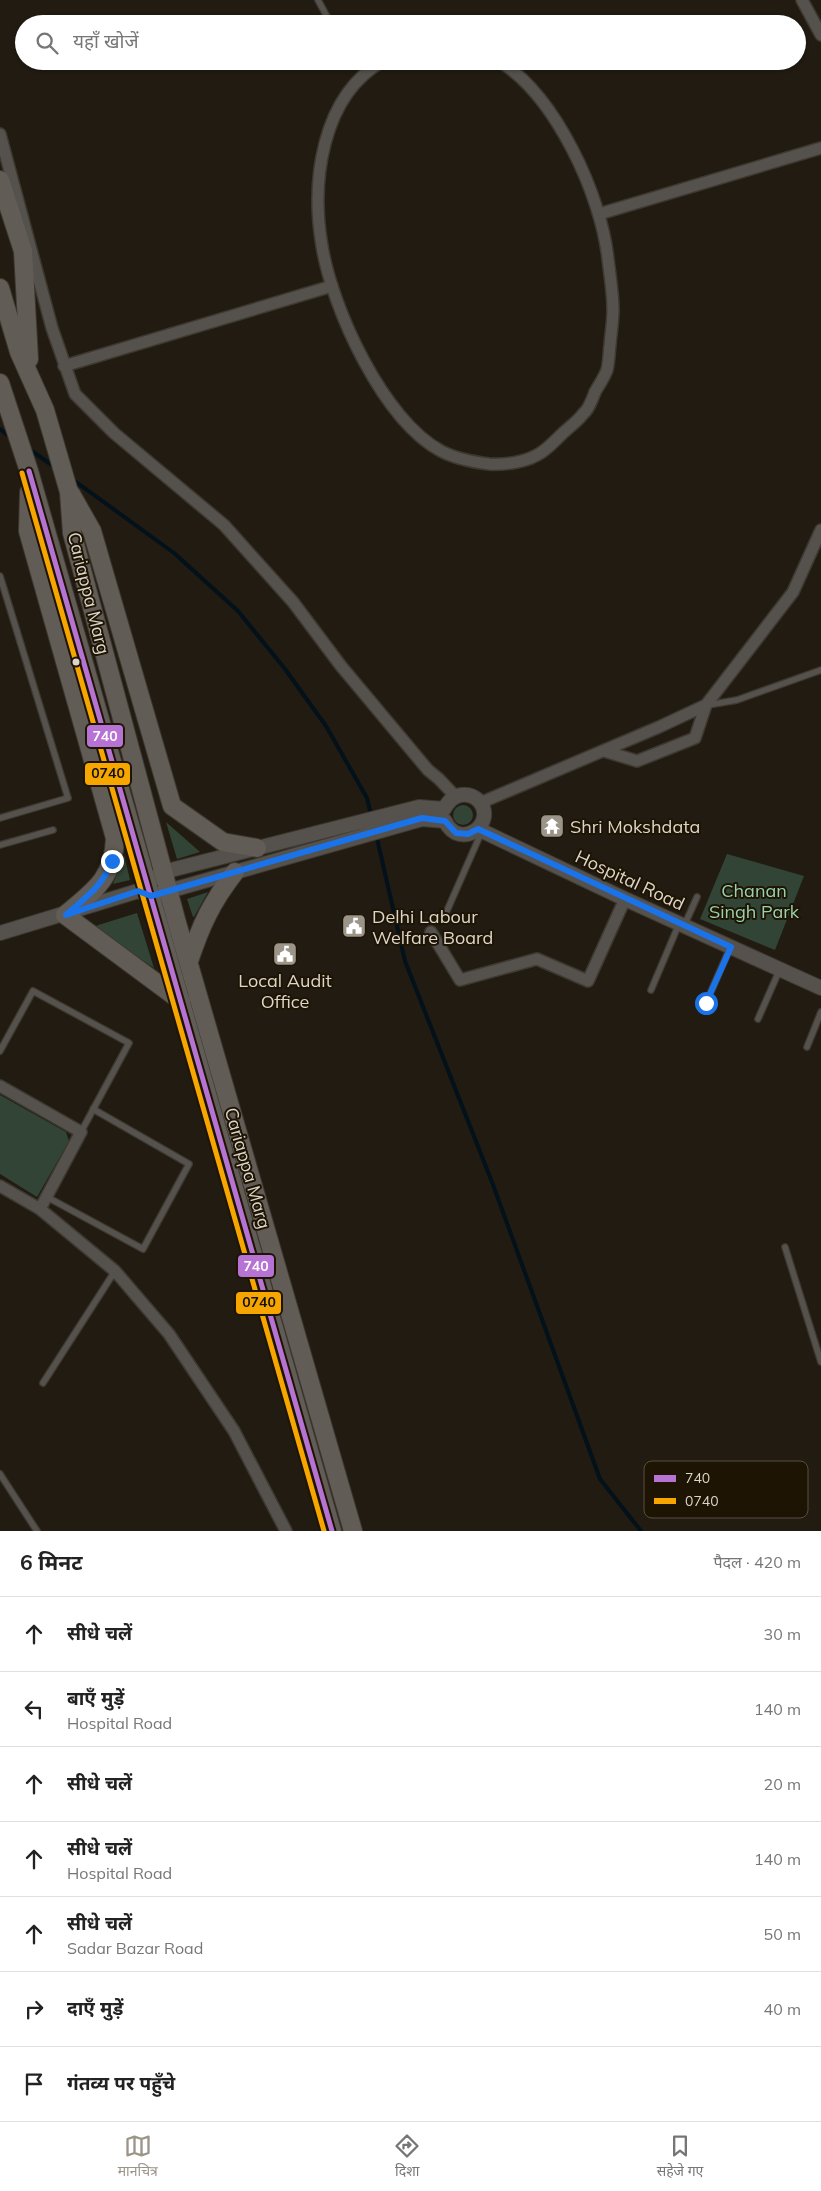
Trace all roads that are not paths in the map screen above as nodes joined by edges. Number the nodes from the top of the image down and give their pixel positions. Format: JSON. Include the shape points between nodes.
{"nodes":[{"id":1,"x":318,"y":0,"type":"edge"},
{"id":2,"x":802,"y":0,"type":"edge"},
{"id":3,"x":326,"y":15,"type":"edge"},
{"id":4,"x":821,"y":35,"type":"edge"},
{"id":5,"x":511,"y":70,"type":"edge"},
{"id":6,"x":368,"y":71,"type":"edge"},
{"id":7,"x":0,"y":134,"type":"edge"},
{"id":8,"x":821,"y":148,"type":"edge"},
{"id":9,"x":2,"y":188,"type":"edge"},
{"id":10,"x":599,"y":214,"type":"junction"},
{"id":11,"x":332,"y":286,"type":"junction"},
{"id":12,"x":0,"y":288,"type":"edge"},
{"id":13,"x":64,"y":366,"type":"junction"},
{"id":14,"x":29,"y":374,"type":"junction"},
{"id":15,"x":3,"y":391,"type":"edge"},
{"id":16,"x":29,"y":472,"type":"junction"},
{"id":17,"x":69,"y":492,"type":"junction"},
{"id":18,"x":821,"y":530,"type":"edge"},
{"id":19,"x":0,"y":576,"type":"edge"},
{"id":20,"x":821,"y":670,"type":"edge"},
{"id":21,"x":706,"y":705,"type":"junction"},
{"id":22,"x":604,"y":751,"type":"junction"},
{"id":23,"x":455,"y":796,"type":"junction"},
{"id":24,"x":480,"y":803,"type":"junction"},
{"id":25,"x":445,"y":815,"type":"junction"},
{"id":26,"x":0,"y":818,"type":"edge"},
{"id":27,"x":53,"y":830,"type":"dead end"},
{"id":28,"x":480,"y":830,"type":"junction"},
{"id":29,"x":351,"y":832,"type":"junction"},
{"id":30,"x":0,"y":845,"type":"edge"},
{"id":31,"x":257,"y":848,"type":"junction"},
{"id":32,"x":163,"y":872,"type":"junction"},
{"id":33,"x":235,"y":872,"type":"junction"},
{"id":34,"x":145,"y":890,"type":"junction"},
{"id":35,"x":169,"y":891,"type":"junction"},
{"id":36,"x":697,"y":897,"type":"dead end"},
{"id":37,"x":625,"y":899,"type":"junction"},
{"id":38,"x":446,"y":913,"type":"dead end"},
{"id":39,"x":66,"y":915,"type":"junction"},
{"id":40,"x":682,"y":925,"type":"junction"},
{"id":41,"x":431,"y":932,"type":"dead end"},
{"id":42,"x":0,"y":933,"type":"edge"},
{"id":43,"x":731,"y":947,"type":"junction"},
{"id":44,"x":189,"y":961,"type":"junction"},
{"id":45,"x":780,"y":969,"type":"junction"},
{"id":46,"x":821,"y":988,"type":"edge"},
{"id":47,"x":650,"y":990,"type":"dead end"},
{"id":48,"x":181,"y":1001,"type":"junction"},
{"id":49,"x":706,"y":1003,"type":"dead end"},
{"id":50,"x":821,"y":1012,"type":"edge"},
{"id":51,"x":758,"y":1019,"type":"dead end"},
{"id":52,"x":806,"y":1047,"type":"dead end"},
{"id":53,"x":0,"y":1051,"type":"edge"},
{"id":54,"x":0,"y":1086,"type":"edge"},
{"id":55,"x":93,"y":1109,"type":"junction"},
{"id":56,"x":81,"y":1132,"type":"junction"},
{"id":57,"x":253,"y":1185,"type":"junction"},
{"id":58,"x":0,"y":1186,"type":"edge"},
{"id":59,"x":235,"y":1190,"type":"junction"},
{"id":60,"x":47,"y":1197,"type":"junction"},
{"id":61,"x":40,"y":1209,"type":"junction"},
{"id":62,"x":785,"y":1247,"type":"dead end"},
{"id":63,"x":115,"y":1271,"type":"junction"},
{"id":64,"x":821,"y":1362,"type":"edge"},
{"id":65,"x":44,"y":1384,"type":"dead end"},
{"id":66,"x":0,"y":1474,"type":"edge"},
{"id":67,"x":37,"y":1531,"type":"edge"},
{"id":68,"x":286,"y":1531,"type":"edge"},
{"id":69,"x":332,"y":1531,"type":"edge"},
{"id":70,"x":353,"y":1531,"type":"edge"}],
"edges":[{"from":1,"to":3,"type":"lane"},
{"from":2,"to":4,"type":"street"},
{"from":5,"to":10,"type":"street","via":[[526,81],[564,133]]},
{"from":6,"to":11,"type":"street","via":[[349,91],[334,116],[325,141],[318,196],[322,246]]},
{"from":7,"to":13,"type":"street"},
{"from":8,"to":10,"type":"street"},
{"from":9,"to":14,"type":"main road","via":[[23,250]]},
{"from":10,"to":11,"type":"street","via":[[606,238],[613,309],[607,369],[585,413],[541,453],[507,465],[471,462],[440,450],[413,429],[367,369]]},
{"from":11,"to":13,"type":"street"},
{"from":12,"to":14,"type":"main road","name":"Cariappa Marg"},
{"from":13,"to":23,"type":"street","via":[[75,394],[114,434],[224,525],[293,602],[341,666],[428,770]]},
{"from":14,"to":17,"type":"main road","name":"Cariappa Marg","via":[[45,410]]},
{"from":15,"to":16,"type":"main road","name":"Cariappa Marg"},
{"from":16,"to":34,"type":"main road","name":"Cariappa Marg"},
{"from":16,"to":39,"type":"main road","via":[[28,531],[115,838],[112,861],[103,881]]},
{"from":17,"to":31,"type":"main road","via":[[92,531],[172,806],[223,842]]},
{"from":17,"to":32,"type":"main road","name":"Cariappa Marg","via":[[72,533]]},
{"from":18,"to":21,"type":"street","via":[[793,592]]},
{"from":19,"to":26,"type":"lane","via":[[68,798]]},
{"from":20,"to":21,"type":"lane","via":[[737,700]]},
{"from":21,"to":22,"type":"street"},
{"from":21,"to":22,"type":"street","via":[[695,738],[637,761]]},
{"from":22,"to":24,"type":"street"},
{"from":23,"to":24,"type":"street","via":[[466,794]]},
{"from":23,"to":25,"type":"street","via":[[447,804]]},
{"from":24,"to":28,"type":"street","via":[[484,820]]},
{"from":25,"to":28,"type":"street","via":[[456,833]]},
{"from":25,"to":29,"type":"street","via":[[419,807],[407,817]]},
{"from":27,"to":30,"type":"lane"},
{"from":28,"to":37,"type":"street","name":"Hospital Road"},
{"from":28,"to":38,"type":"lane"},
{"from":29,"to":31,"type":"street"},
{"from":29,"to":33,"type":"street"},
{"from":31,"to":32,"type":"street"},
{"from":32,"to":34,"type":"street"},
{"from":32,"to":35,"type":"main road","name":"Cariappa Marg"},
{"from":33,"to":35,"type":"street"},
{"from":33,"to":44,"type":"main road","via":[[216,896],[200,926]]},
{"from":34,"to":35,"type":"street"},
{"from":34,"to":39,"type":"street"},
{"from":34,"to":48,"type":"main road","name":"Cariappa Marg"},
{"from":35,"to":44,"type":"main road","name":"Cariappa Marg"},
{"from":36,"to":40,"type":"lane"},
{"from":37,"to":40,"type":"street","name":"Hospital Road"},
{"from":37,"to":41,"type":"street","via":[[588,981],[537,959],[460,980]]},
{"from":39,"to":42,"type":"street"},
{"from":39,"to":48,"type":"main road"},
{"from":40,"to":43,"type":"street","name":"Hospital Road"},
{"from":40,"to":47,"type":"lane"},
{"from":43,"to":45,"type":"street","name":"Hospital Road"},
{"from":43,"to":49,"type":"lane"},
{"from":44,"to":57,"type":"main road","name":"Cariappa Marg"},
{"from":45,"to":46,"type":"street","name":"Hospital Road"},
{"from":45,"to":51,"type":"lane"},
{"from":48,"to":59,"type":"main road","name":"Cariappa Marg"},
{"from":50,"to":52,"type":"lane"},
{"from":53,"to":55,"type":"lane","via":[[33,991],[129,1043]]},
{"from":54,"to":56,"type":"street"},
{"from":55,"to":56,"type":"lane"},
{"from":55,"to":60,"type":"lane","via":[[189,1164],[143,1249]]},
{"from":56,"to":60,"type":"street"},
{"from":57,"to":59,"type":"main road"},
{"from":57,"to":70,"type":"main road","name":"Cariappa Marg"},
{"from":58,"to":61,"type":"street"},
{"from":59,"to":69,"type":"main road","name":"Cariappa Marg"},
{"from":60,"to":61,"type":"street"},
{"from":61,"to":63,"type":"street"},
{"from":62,"to":64,"type":"lane"},
{"from":63,"to":65,"type":"lane"},
{"from":63,"to":68,"type":"street","via":[[169,1334],[234,1431]]},
{"from":66,"to":67,"type":"lane"}]}
